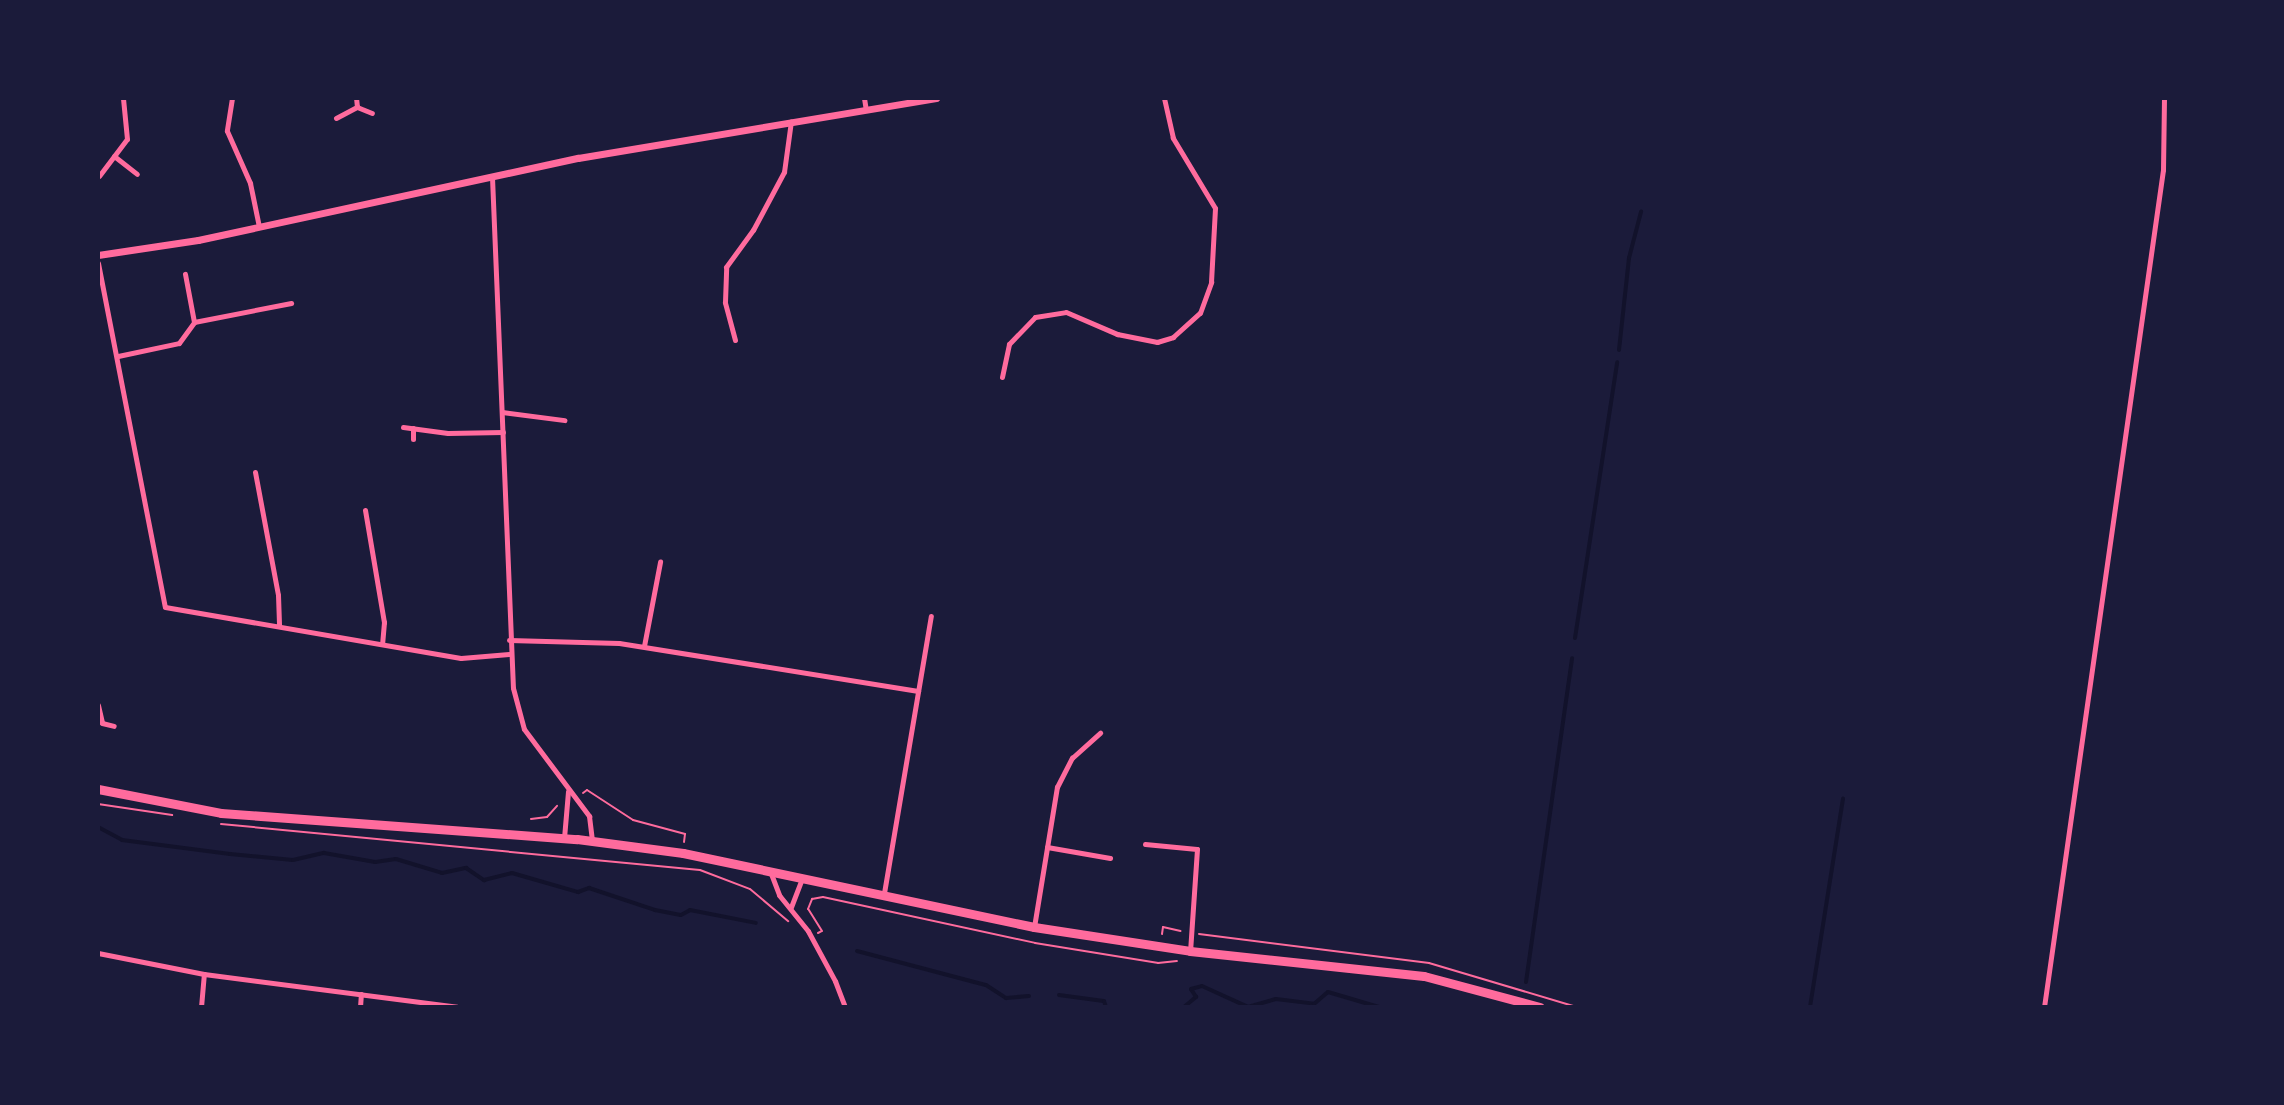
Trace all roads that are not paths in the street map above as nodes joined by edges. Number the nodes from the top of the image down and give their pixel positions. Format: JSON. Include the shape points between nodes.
{"nodes":[{"id":1,"x":123,"y":98,"type":"edge"},
{"id":2,"x":232,"y":98,"type":"edge"},
{"id":3,"x":356,"y":98,"type":"edge"},
{"id":4,"x":864,"y":98,"type":"edge"},
{"id":5,"x":936,"y":98,"type":"edge"},
{"id":6,"x":1164,"y":98,"type":"edge"},
{"id":7,"x":2164,"y":98,"type":"edge"},
{"id":8,"x":357,"y":107,"type":"junction"},
{"id":9,"x":866,"y":110,"type":"junction"},
{"id":10,"x":372,"y":113,"type":"dead end"},
{"id":11,"x":336,"y":118,"type":"dead end"},
{"id":12,"x":791,"y":121,"type":"junction"},
{"id":13,"x":114,"y":156,"type":"junction"},
{"id":14,"x":137,"y":174,"type":"dead end"},
{"id":15,"x":99,"y":176,"type":"edge"},
{"id":16,"x":492,"y":176,"type":"junction"},
{"id":17,"x":259,"y":227,"type":"junction"},
{"id":18,"x":98,"y":255,"type":"edge"},
{"id":19,"x":98,"y":263,"type":"edge"},
{"id":20,"x":185,"y":274,"type":"dead end"},
{"id":21,"x":291,"y":303,"type":"dead end"},
{"id":22,"x":194,"y":322,"type":"junction"},
{"id":23,"x":735,"y":340,"type":"dead end"},
{"id":24,"x":118,"y":356,"type":"junction"},
{"id":25,"x":1002,"y":377,"type":"dead end"},
{"id":26,"x":502,"y":412,"type":"junction"},
{"id":27,"x":564,"y":420,"type":"dead end"},
{"id":28,"x":403,"y":427,"type":"dead end"},
{"id":29,"x":413,"y":428,"type":"junction"},
{"id":30,"x":503,"y":432,"type":"junction"},
{"id":31,"x":413,"y":439,"type":"dead end"},
{"id":32,"x":255,"y":472,"type":"dead end"},
{"id":33,"x":365,"y":510,"type":"dead end"},
{"id":34,"x":660,"y":562,"type":"dead end"},
{"id":35,"x":931,"y":616,"type":"dead end"},
{"id":36,"x":279,"y":626,"type":"junction"},
{"id":37,"x":509,"y":640,"type":"junction"},
{"id":38,"x":382,"y":644,"type":"junction"},
{"id":39,"x":644,"y":646,"type":"junction"},
{"id":40,"x":509,"y":654,"type":"junction"},
{"id":41,"x":918,"y":691,"type":"junction"},
{"id":42,"x":98,"y":705,"type":"edge"},
{"id":43,"x":114,"y":726,"type":"dead end"},
{"id":44,"x":1100,"y":733,"type":"dead end"},
{"id":45,"x":98,"y":789,"type":"edge"},
{"id":46,"x":568,"y":791,"type":"junction"},
{"id":47,"x":564,"y":838,"type":"junction"},
{"id":48,"x":592,"y":841,"type":"junction"},
{"id":49,"x":1145,"y":844,"type":"dead end"},
{"id":50,"x":1047,"y":847,"type":"junction"},
{"id":51,"x":1110,"y":858,"type":"dead end"},
{"id":52,"x":770,"y":871,"type":"junction"},
{"id":53,"x":802,"y":877,"type":"junction"},
{"id":54,"x":884,"y":893,"type":"junction"},
{"id":55,"x":791,"y":907,"type":"junction"},
{"id":56,"x":1034,"y":927,"type":"junction"},
{"id":57,"x":1190,"y":951,"type":"junction"},
{"id":58,"x":98,"y":953,"type":"edge"},
{"id":59,"x":204,"y":974,"type":"junction"},
{"id":60,"x":361,"y":994,"type":"junction"},
{"id":61,"x":201,"y":1007,"type":"edge"},
{"id":62,"x":360,"y":1007,"type":"edge"},
{"id":63,"x":457,"y":1007,"type":"edge"},
{"id":64,"x":845,"y":1007,"type":"edge"},
{"id":65,"x":1540,"y":1007,"type":"edge"},
{"id":66,"x":2044,"y":1007,"type":"edge"}],
"edges":[{"from":1,"to":13,"type":"street","via":[[127,139]]},
{"from":2,"to":17,"type":"street","via":[[227,131],[250,183]]},
{"from":3,"to":8,"type":"street"},
{"from":4,"to":9,"type":"street"},
{"from":5,"to":9,"type":"street"},
{"from":6,"to":25,"type":"street","via":[[1173,138],[1215,208],[1208,298],[1200,313],[1188,328],[1157,342],[1117,334],[1066,312],[1035,317],[1009,344]]},
{"from":7,"to":66,"type":"street","via":[[2163,170],[2153,246]]},
{"from":8,"to":10,"type":"street"},
{"from":8,"to":11,"type":"street"},
{"from":9,"to":12,"type":"street"},
{"from":12,"to":16,"type":"street"},
{"from":12,"to":23,"type":"street","via":[[784,172],[726,267],[725,302]]},
{"from":13,"to":14,"type":"street"},
{"from":13,"to":15,"type":"street"},
{"from":16,"to":17,"type":"street"},
{"from":16,"to":26,"type":"street"},
{"from":17,"to":18,"type":"street"},
{"from":19,"to":24,"type":"street"},
{"from":20,"to":22,"type":"street"},
{"from":21,"to":22,"type":"street"},
{"from":22,"to":24,"type":"street","via":[[179,343]]},
{"from":24,"to":36,"type":"street","via":[[165,607]]},
{"from":26,"to":27,"type":"street"},
{"from":26,"to":30,"type":"street"},
{"from":28,"to":29,"type":"street"},
{"from":29,"to":30,"type":"street"},
{"from":29,"to":31,"type":"street"},
{"from":30,"to":37,"type":"street"},
{"from":32,"to":36,"type":"street","via":[[280,604]]},
{"from":33,"to":38,"type":"street","via":[[384,622]]},
{"from":34,"to":39,"type":"street"},
{"from":35,"to":41,"type":"street"},
{"from":36,"to":38,"type":"street"},
{"from":37,"to":39,"type":"street"},
{"from":37,"to":40,"type":"street"},
{"from":38,"to":40,"type":"street","via":[[461,658]]},
{"from":39,"to":41,"type":"street"},
{"from":40,"to":46,"type":"street","via":[[524,729]]},
{"from":41,"to":54,"type":"street"},
{"from":42,"to":43,"type":"street","via":[[102,723]]},
{"from":44,"to":50,"type":"street","via":[[1063,771]]},
{"from":45,"to":47,"type":"highway","via":[[221,813]]},
{"from":46,"to":47,"type":"street"},
{"from":46,"to":48,"type":"street","via":[[592,822]]},
{"from":47,"to":48,"type":"highway"},
{"from":48,"to":52,"type":"highway"},
{"from":49,"to":57,"type":"street","via":[[1197,849]]},
{"from":50,"to":51,"type":"street"},
{"from":50,"to":56,"type":"street"},
{"from":52,"to":53,"type":"highway"},
{"from":52,"to":55,"type":"street","via":[[779,895]]},
{"from":53,"to":54,"type":"highway"},
{"from":53,"to":55,"type":"street"},
{"from":54,"to":56,"type":"highway"},
{"from":55,"to":64,"type":"street"},
{"from":56,"to":57,"type":"highway"},
{"from":57,"to":65,"type":"highway","via":[[1424,976]]},
{"from":58,"to":59,"type":"street"},
{"from":59,"to":60,"type":"street"},
{"from":59,"to":61,"type":"street"},
{"from":60,"to":62,"type":"street"},
{"from":60,"to":63,"type":"street"}]}
